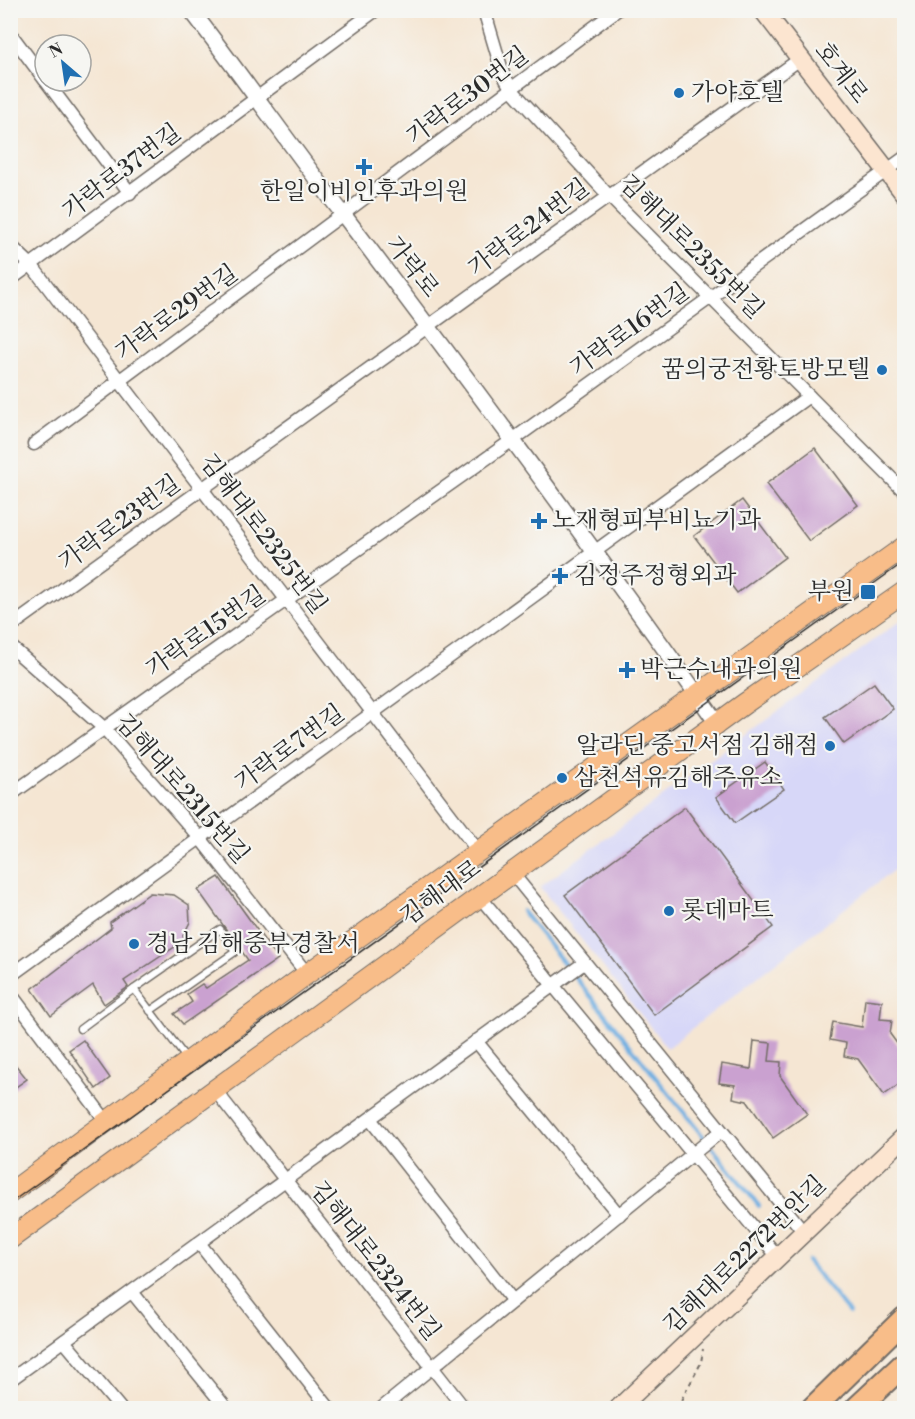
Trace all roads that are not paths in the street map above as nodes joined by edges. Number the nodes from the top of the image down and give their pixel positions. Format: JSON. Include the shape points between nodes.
{"nodes":[{"id":1,"x":191,"y":10,"type":"edge"},
{"id":2,"x":376,"y":10,"type":"edge"},
{"id":3,"x":617,"y":10,"type":"edge"},
{"id":4,"x":763,"y":10,"type":"edge"},
{"id":5,"x":482,"y":13,"type":"edge"},
{"id":6,"x":10,"y":33,"type":"edge"},
{"id":7,"x":800,"y":59,"type":"junction"},
{"id":8,"x":33,"y":64,"type":"edge"},
{"id":9,"x":512,"y":90,"type":"junction"},
{"id":10,"x":55,"y":93,"type":"edge"},
{"id":11,"x":259,"y":97,"type":"junction"},
{"id":12,"x":904,"y":158,"type":"edge"},
{"id":13,"x":887,"y":170,"type":"junction"},
{"id":14,"x":904,"y":192,"type":"edge"},
{"id":15,"x":129,"y":193,"type":"junction"},
{"id":16,"x":608,"y":195,"type":"junction"},
{"id":17,"x":344,"y":216,"type":"junction"},
{"id":18,"x":10,"y":245,"type":"edge"},
{"id":19,"x":32,"y":266,"type":"junction"},
{"id":20,"x":10,"y":280,"type":"edge"},
{"id":21,"x":712,"y":297,"type":"junction"},
{"id":22,"x":430,"y":327,"type":"junction"},
{"id":23,"x":120,"y":381,"type":"junction"},
{"id":24,"x":809,"y":396,"type":"junction"},
{"id":25,"x":514,"y":439,"type":"junction"},
{"id":26,"x":34,"y":444,"type":"dead end"},
{"id":27,"x":202,"y":489,"type":"junction"},
{"id":28,"x":904,"y":491,"type":"edge"},
{"id":29,"x":904,"y":547,"type":"edge"},
{"id":30,"x":594,"y":555,"type":"junction"},
{"id":31,"x":904,"y":592,"type":"edge"},
{"id":32,"x":287,"y":600,"type":"junction"},
{"id":33,"x":10,"y":627,"type":"edge"},
{"id":34,"x":10,"y":646,"type":"edge"},
{"id":35,"x":696,"y":694,"type":"junction"},
{"id":36,"x":373,"y":714,"type":"junction"},
{"id":37,"x":717,"y":723,"type":"junction"},
{"id":38,"x":105,"y":729,"type":"junction"},
{"id":39,"x":10,"y":795,"type":"edge"},
{"id":40,"x":200,"y":838,"type":"junction"},
{"id":41,"x":478,"y":851,"type":"junction"},
{"id":42,"x":512,"y":873,"type":"junction"},
{"id":43,"x":480,"y":897,"type":"junction"},
{"id":44,"x":576,"y":969,"type":"junction"},
{"id":45,"x":307,"y":974,"type":"junction"},
{"id":46,"x":10,"y":976,"type":"edge"},
{"id":47,"x":553,"y":986,"type":"junction"},
{"id":48,"x":134,"y":989,"type":"junction"},
{"id":49,"x":10,"y":993,"type":"edge"},
{"id":50,"x":150,"y":1011,"type":"junction"},
{"id":51,"x":80,"y":1029,"type":"dead end"},
{"id":52,"x":476,"y":1041,"type":"junction"},
{"id":53,"x":188,"y":1061,"type":"junction"},
{"id":54,"x":215,"y":1090,"type":"junction"},
{"id":55,"x":370,"y":1119,"type":"junction"},
{"id":56,"x":106,"y":1121,"type":"junction"},
{"id":57,"x":721,"y":1131,"type":"junction"},
{"id":58,"x":904,"y":1137,"type":"edge"},
{"id":59,"x":693,"y":1155,"type":"junction"},
{"id":60,"x":285,"y":1181,"type":"junction"},
{"id":61,"x":10,"y":1193,"type":"edge"},
{"id":62,"x":619,"y":1215,"type":"junction"},
{"id":63,"x":804,"y":1232,"type":"junction"},
{"id":64,"x":10,"y":1239,"type":"edge"},
{"id":65,"x":199,"y":1243,"type":"junction"},
{"id":66,"x":778,"y":1257,"type":"junction"},
{"id":67,"x":132,"y":1292,"type":"junction"},
{"id":68,"x":513,"y":1301,"type":"junction"},
{"id":69,"x":904,"y":1319,"type":"edge"},
{"id":70,"x":64,"y":1341,"type":"junction"},
{"id":71,"x":904,"y":1364,"type":"edge"},
{"id":72,"x":432,"y":1368,"type":"junction"},
{"id":73,"x":10,"y":1380,"type":"edge"},
{"id":74,"x":120,"y":1408,"type":"edge"},
{"id":75,"x":226,"y":1408,"type":"edge"},
{"id":76,"x":329,"y":1408,"type":"edge"},
{"id":77,"x":382,"y":1408,"type":"edge"},
{"id":78,"x":464,"y":1408,"type":"edge"},
{"id":79,"x":619,"y":1408,"type":"edge"},
{"id":80,"x":813,"y":1408,"type":"edge"},
{"id":81,"x":857,"y":1408,"type":"edge"}],
"edges":[{"from":1,"to":11,"type":"street","name":"가락로"},
{"from":2,"to":11,"type":"street","name":"가락로37번길"},
{"from":3,"to":9,"type":"street","name":"가락로30번길"},
{"from":4,"to":7,"type":"main road","name":"호계로"},
{"from":5,"to":9,"type":"street","name":"김해대로2355번길"},
{"from":6,"to":8,"type":"street"},
{"from":7,"to":13,"type":"main road","name":"호계로"},
{"from":7,"to":16,"type":"street","name":"가락로24번길"},
{"from":9,"to":16,"type":"street","name":"김해대로2355번길"},
{"from":9,"to":17,"type":"street","name":"가락로30번길"},
{"from":10,"to":15,"type":"street"},
{"from":11,"to":15,"type":"street","name":"가락로37번길"},
{"from":11,"to":17,"type":"street","name":"가락로"},
{"from":12,"to":13,"type":"street","name":"가락로16번길"},
{"from":13,"to":14,"type":"main road","name":"호계로"},
{"from":13,"to":21,"type":"street","name":"가락로16번길"},
{"from":15,"to":19,"type":"street","name":"가락로37번길"},
{"from":16,"to":21,"type":"street","name":"김해대로2355번길"},
{"from":16,"to":22,"type":"street","name":"가락로24번길"},
{"from":17,"to":22,"type":"street","name":"가락로"},
{"from":17,"to":23,"type":"street","name":"가락로29번길"},
{"from":18,"to":19,"type":"street","name":"김해대로2325번길"},
{"from":19,"to":20,"type":"street","name":"가락로37번길"},
{"from":19,"to":23,"type":"street","name":"김해대로2325번길"},
{"from":21,"to":24,"type":"street","name":"김해대로2355번길"},
{"from":21,"to":25,"type":"street","name":"가락로16번길"},
{"from":22,"to":25,"type":"street","name":"가락로"},
{"from":22,"to":27,"type":"street","name":"가락로23번길"},
{"from":23,"to":26,"type":"street","name":"가락로29번길"},
{"from":23,"to":27,"type":"street","name":"김해대로2325번길"},
{"from":24,"to":28,"type":"street","name":"김해대로2355번길"},
{"from":24,"to":30,"type":"street"},
{"from":25,"to":30,"type":"street","name":"가락로"},
{"from":25,"to":32,"type":"street","name":"가락로15번길"},
{"from":27,"to":32,"type":"street","name":"김해대로2325번길"},
{"from":27,"to":33,"type":"street","name":"가락로23번길"},
{"from":29,"to":35,"type":"main road","name":"김해대로"},
{"from":30,"to":35,"type":"street","name":"가락로"},
{"from":30,"to":36,"type":"street","name":"가락로7번길"},
{"from":31,"to":37,"type":"main road","name":"김해대로"},
{"from":32,"to":36,"type":"street","name":"김해대로2325번길"},
{"from":32,"to":38,"type":"street","name":"가락로15번길"},
{"from":34,"to":38,"type":"street","name":"김해대로2315번길"},
{"from":35,"to":37,"type":"street","name":"가락로"},
{"from":35,"to":41,"type":"main road","name":"김해대로"},
{"from":36,"to":40,"type":"street","name":"가락로7번길"},
{"from":36,"to":41,"type":"street","name":"김해대로2325번길"},
{"from":37,"to":42,"type":"main road","name":"김해대로"},
{"from":38,"to":39,"type":"street","name":"가락로15번길"},
{"from":38,"to":40,"type":"street","name":"김해대로2315번길"},
{"from":40,"to":45,"type":"street","name":"김해대로2315번길"},
{"from":40,"to":46,"type":"street","name":"가락로7번길"},
{"from":41,"to":45,"type":"main road","name":"김해대로"},
{"from":42,"to":43,"type":"main road","name":"김해대로"},
{"from":42,"to":44,"type":"street"},
{"from":43,"to":47,"type":"street"},
{"from":43,"to":54,"type":"main road","name":"김해대로"},
{"from":44,"to":47,"type":"street","name":"김해대로2324번길"},
{"from":44,"to":57,"type":"street"},
{"from":45,"to":53,"type":"main road","name":"김해대로"},
{"from":47,"to":52,"type":"street","name":"김해대로2324번길"},
{"from":47,"to":59,"type":"street"},
{"from":48,"to":50,"type":"lane"},
{"from":48,"to":50,"type":"lane","via":[[220,929],[235,952]]},
{"from":48,"to":51,"type":"lane"},
{"from":49,"to":56,"type":"street"},
{"from":50,"to":53,"type":"lane"},
{"from":52,"to":55,"type":"street","name":"김해대로2324번길"},
{"from":52,"to":62,"type":"street"},
{"from":53,"to":56,"type":"main road","name":"김해대로"},
{"from":54,"to":60,"type":"street"},
{"from":54,"to":64,"type":"main road","name":"김해대로"},
{"from":55,"to":60,"type":"street","name":"김해대로2324번길"},
{"from":55,"to":68,"type":"street"},
{"from":56,"to":61,"type":"main road","name":"김해대로"},
{"from":57,"to":59,"type":"street","name":"김해대로2324번길"},
{"from":57,"to":63,"type":"street"},
{"from":58,"to":63,"type":"main road","name":"김해대로2272번안길"},
{"from":59,"to":62,"type":"street","name":"김해대로2324번길"},
{"from":59,"to":66,"type":"street"},
{"from":60,"to":65,"type":"street","name":"김해대로2324번길"},
{"from":60,"to":72,"type":"street","name":"김해대로2324번길"},
{"from":62,"to":68,"type":"street","name":"김해대로2324번길"},
{"from":63,"to":66,"type":"main road","name":"김해대로2272번안길"},
{"from":65,"to":67,"type":"street","name":"김해대로2324번길"},
{"from":65,"to":76,"type":"street"},
{"from":66,"to":79,"type":"main road","name":"김해대로2272번안길"},
{"from":67,"to":70,"type":"street","name":"김해대로2324번길"},
{"from":67,"to":75,"type":"street"},
{"from":68,"to":72,"type":"street","name":"김해대로2324번길"},
{"from":69,"to":80,"type":"highway"},
{"from":70,"to":73,"type":"street","name":"김해대로2324번길"},
{"from":70,"to":74,"type":"street"},
{"from":71,"to":81,"type":"highway"},
{"from":72,"to":77,"type":"street","name":"김해대로2324번길"},
{"from":72,"to":78,"type":"street","name":"김해대로2324번길"}]}
